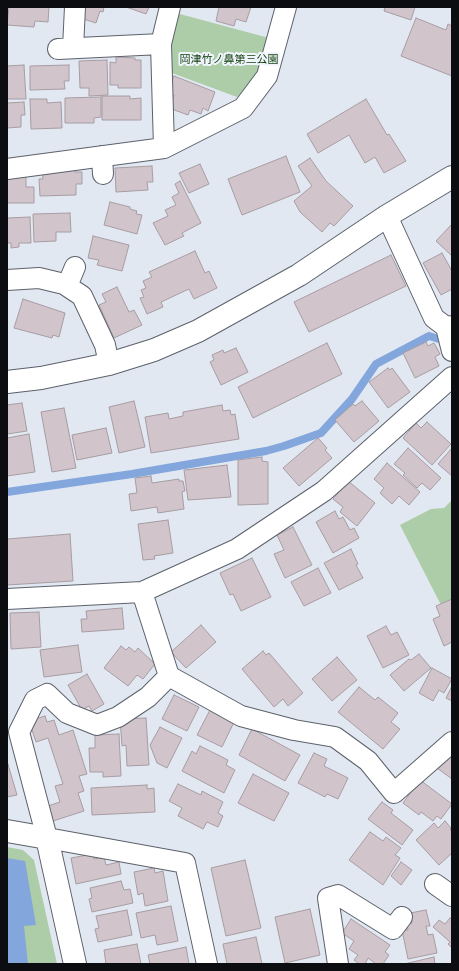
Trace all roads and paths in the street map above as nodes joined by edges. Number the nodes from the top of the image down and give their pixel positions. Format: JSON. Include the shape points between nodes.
{"nodes":[{"id":1,"x":75,"y":7,"type":"edge"},
{"id":2,"x":170,"y":7,"type":"edge"},
{"id":3,"x":286,"y":7,"type":"edge"},
{"id":4,"x":161,"y":44,"type":"junction"},
{"id":5,"x":164,"y":148,"type":"junction"},
{"id":6,"x":7,"y":169,"type":"edge"},
{"id":7,"x":452,"y":177,"type":"edge"},
{"id":8,"x":387,"y":216,"type":"junction"},
{"id":9,"x":75,"y":267,"type":"dead end"},
{"id":10,"x":7,"y":280,"type":"edge"},
{"id":11,"x":67,"y":286,"type":"junction"},
{"id":12,"x":449,"y":326,"type":"edge"},
{"id":13,"x":452,"y":351,"type":"edge"},
{"id":14,"x":109,"y":364,"type":"junction"},
{"id":15,"x":452,"y":377,"type":"edge"},
{"id":16,"x":7,"y":382,"type":"edge"},
{"id":17,"x":142,"y":592,"type":"junction"},
{"id":18,"x":7,"y":599,"type":"edge"},
{"id":19,"x":170,"y":676,"type":"junction"},
{"id":20,"x":452,"y":742,"type":"edge"},
{"id":21,"x":7,"y":831,"type":"edge"},
{"id":22,"x":47,"y":838,"type":"junction"},
{"id":23,"x":435,"y":884,"type":"dead end"},
{"id":24,"x":452,"y":896,"type":"edge"},
{"id":25,"x":402,"y":917,"type":"dead end"},
{"id":26,"x":75,"y":964,"type":"edge"},
{"id":27,"x":207,"y":964,"type":"edge"},
{"id":28,"x":338,"y":964,"type":"edge"}],
"edges":[{"from":1,"to":4,"type":"street","via":[[66,48]]},
{"from":2,"to":4,"type":"street"},
{"from":3,"to":5,"type":"street","via":[[267,76],[242,108]]},
{"from":4,"to":5,"type":"street"},
{"from":5,"to":6,"type":"street","via":[[102,165]]},
{"from":7,"to":8,"type":"street"},
{"from":8,"to":12,"type":"street","via":[[434,318]]},
{"from":8,"to":14,"type":"street","via":[[299,275],[198,331],[154,350]]},
{"from":9,"to":11,"type":"street"},
{"from":10,"to":11,"type":"street","via":[[39,278]]},
{"from":11,"to":14,"type":"street","via":[[82,296],[105,345]]},
{"from":12,"to":13,"type":"street"},
{"from":14,"to":16,"type":"street"},
{"from":15,"to":17,"type":"street","via":[[324,491],[237,549]]},
{"from":17,"to":18,"type":"street"},
{"from":17,"to":19,"type":"street"},
{"from":19,"to":20,"type":"street","via":[[241,716],[294,730],[335,737],[368,760],[394,793]]},
{"from":19,"to":22,"type":"street","via":[[148,697],[118,717],[98,725],[67,714],[47,694],[36,700],[19,732]]},
{"from":21,"to":22,"type":"street"},
{"from":22,"to":26,"type":"street"},
{"from":22,"to":27,"type":"street","via":[[185,863]]},
{"from":23,"to":24,"type":"street"},
{"from":25,"to":28,"type":"street","via":[[393,929],[338,895],[328,898]]}]}
